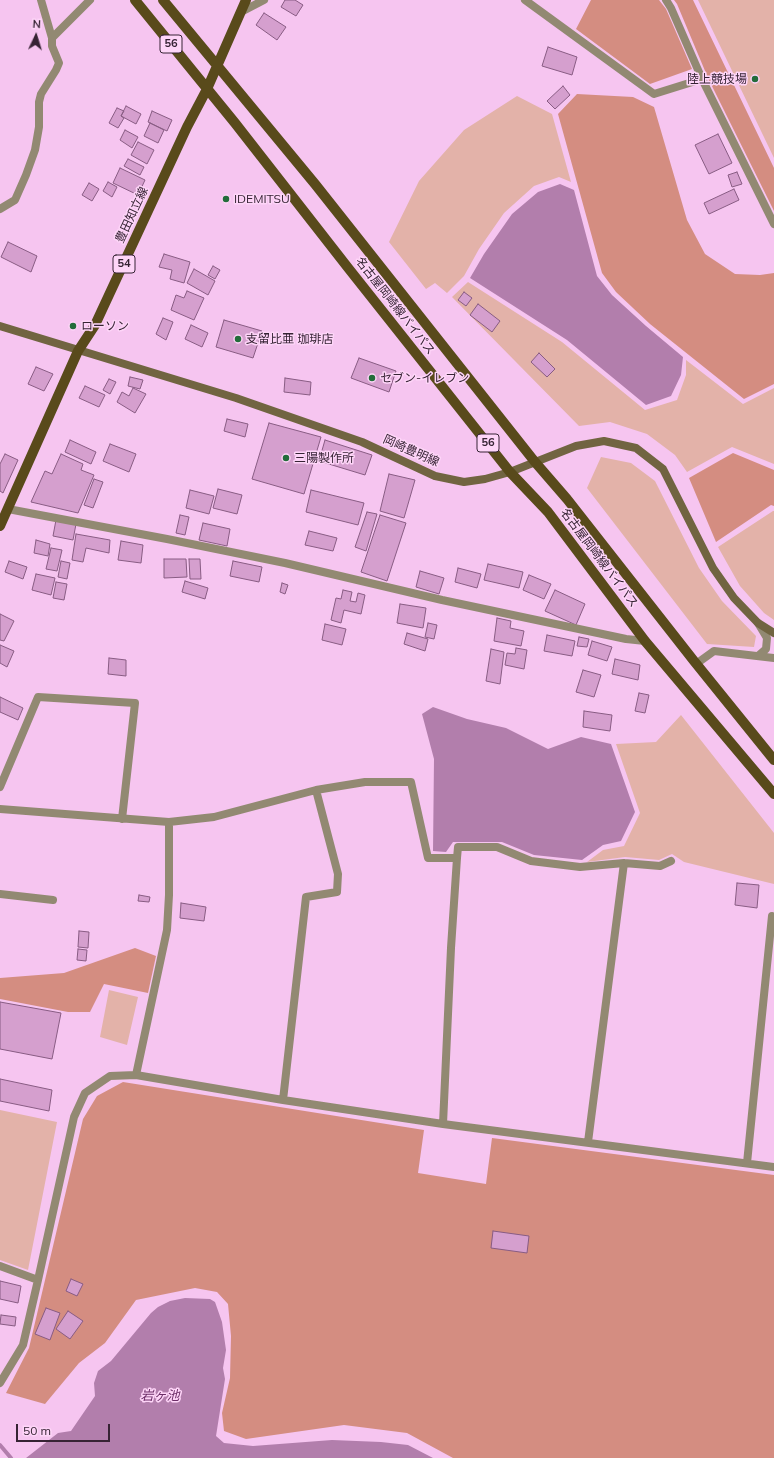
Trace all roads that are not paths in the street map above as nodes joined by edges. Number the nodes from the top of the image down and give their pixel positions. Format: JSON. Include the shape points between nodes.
{"nodes":[{"id":1,"x":41,"y":0,"type":"edge"},
{"id":2,"x":90,"y":0,"type":"edge"},
{"id":3,"x":135,"y":0,"type":"edge"},
{"id":4,"x":163,"y":0,"type":"edge"},
{"id":5,"x":246,"y":0,"type":"edge"},
{"id":6,"x":264,"y":0,"type":"edge"},
{"id":7,"x":525,"y":0,"type":"edge"},
{"id":8,"x":666,"y":0,"type":"edge"},
{"id":9,"x":241,"y":12,"type":"junction"},
{"id":10,"x":52,"y":38,"type":"junction"},
{"id":11,"x":218,"y":65,"type":"junction"},
{"id":12,"x":702,"y":79,"type":"junction"},
{"id":13,"x":207,"y":89,"type":"junction"},
{"id":14,"x":0,"y":209,"type":"edge"},
{"id":15,"x":774,"y":224,"type":"edge"},
{"id":16,"x":0,"y":326,"type":"edge"},
{"id":17,"x":78,"y":351,"type":"junction"},
{"id":18,"x":535,"y":462,"type":"junction"},
{"id":19,"x":510,"y":472,"type":"junction"},
{"id":20,"x":4,"y":508,"type":"edge"},
{"id":21,"x":0,"y":526,"type":"edge"},
{"id":22,"x":758,"y":622,"type":"junction"},
{"id":23,"x":774,"y":633,"type":"edge"},
{"id":24,"x":645,"y":642,"type":"junction"},
{"id":25,"x":758,"y":656,"type":"junction"},
{"id":26,"x":774,"y":658,"type":"edge"},
{"id":27,"x":696,"y":664,"type":"junction"},
{"id":28,"x":774,"y":760,"type":"edge"},
{"id":29,"x":0,"y":787,"type":"edge"},
{"id":30,"x":316,"y":790,"type":"junction"},
{"id":31,"x":774,"y":794,"type":"edge"},
{"id":32,"x":0,"y":809,"type":"edge"},
{"id":33,"x":122,"y":818,"type":"junction"},
{"id":34,"x":169,"y":822,"type":"junction"},
{"id":35,"x":457,"y":858,"type":"junction"},
{"id":36,"x":671,"y":860,"type":"dead end"},
{"id":37,"x":624,"y":864,"type":"junction"},
{"id":38,"x":0,"y":894,"type":"edge"},
{"id":39,"x":53,"y":900,"type":"dead end"},
{"id":40,"x":772,"y":916,"type":"dead end"},
{"id":41,"x":136,"y":1075,"type":"junction"},
{"id":42,"x":283,"y":1100,"type":"junction"},
{"id":43,"x":443,"y":1124,"type":"junction"},
{"id":44,"x":588,"y":1142,"type":"junction"},
{"id":45,"x":747,"y":1163,"type":"junction"},
{"id":46,"x":774,"y":1167,"type":"edge"},
{"id":47,"x":0,"y":1266,"type":"edge"},
{"id":48,"x":38,"y":1280,"type":"junction"},
{"id":49,"x":0,"y":1383,"type":"edge"}],
"edges":[{"from":1,"to":10,"type":"street"},
{"from":2,"to":10,"type":"street"},
{"from":3,"to":13,"type":"main road","name":"名古屋岡崎線バイパス","number":"56"},
{"from":4,"to":11,"type":"main road","name":"名古屋岡崎線バイパス","number":"56"},
{"from":5,"to":9,"type":"main road","name":"豊田知立線","number":"54"},
{"from":6,"to":9,"type":"street"},
{"from":7,"to":12,"type":"street","via":[[654,94]]},
{"from":8,"to":12,"type":"street"},
{"from":9,"to":11,"type":"main road","name":"豊田知立線","number":"54"},
{"from":10,"to":14,"type":"street","via":[[52,46],[59,62],[41,94],[35,150],[15,200]]},
{"from":11,"to":13,"type":"main road","name":"豊田知立線","number":"54"},
{"from":11,"to":18,"type":"main road","name":"名古屋岡崎線バイパス","number":"56"},
{"from":12,"to":15,"type":"street"},
{"from":13,"to":17,"type":"main road","name":"豊田知立線","number":"54","via":[[187,126],[95,325]]},
{"from":13,"to":19,"type":"main road","name":"名古屋岡崎線バイパス","number":"56"},
{"from":16,"to":17,"type":"main road","name":"岡崎豊明線"},
{"from":17,"to":19,"type":"main road","name":"岡崎豊明線","via":[[236,398],[362,442],[435,476],[464,482]]},
{"from":17,"to":20,"type":"main road","name":"豊田知立線","number":"54"},
{"from":18,"to":19,"type":"main road","name":"岡崎豊明線"},
{"from":18,"to":22,"type":"main road","name":"岡崎豊明線","via":[[576,446],[604,441],[636,448],[663,469],[713,568],[734,598]]},
{"from":18,"to":27,"type":"main road","name":"名古屋岡崎線バイパス","number":"56"},
{"from":19,"to":24,"type":"main road","name":"名古屋岡崎線バイパス","number":"56","via":[[548,512]]},
{"from":20,"to":21,"type":"main road","name":"豊田知立線","number":"54"},
{"from":20,"to":24,"type":"street","via":[[285,563],[442,600]]},
{"from":22,"to":23,"type":"main road","name":"岡崎豊明線"},
{"from":22,"to":25,"type":"street","via":[[767,638],[766,649]]},
{"from":24,"to":31,"type":"main road","name":"名古屋岡崎線バイパス","number":"56"},
{"from":25,"to":26,"type":"street"},
{"from":25,"to":27,"type":"street","via":[[714,652]]},
{"from":27,"to":28,"type":"main road","name":"名古屋岡崎線バイパス","number":"56"},
{"from":29,"to":33,"type":"street","via":[[38,697],[135,703]]},
{"from":30,"to":34,"type":"street","via":[[214,817]]},
{"from":30,"to":35,"type":"street","via":[[365,782],[411,782],[428,858]]},
{"from":30,"to":42,"type":"street","via":[[338,874],[337,892],[306,897]]},
{"from":32,"to":33,"type":"street"},
{"from":33,"to":34,"type":"street"},
{"from":34,"to":41,"type":"street","via":[[167,930]]},
{"from":35,"to":37,"type":"street","via":[[458,848],[497,847],[532,861],[580,867]]},
{"from":35,"to":43,"type":"street"},
{"from":36,"to":37,"type":"street","via":[[660,866]]},
{"from":37,"to":44,"type":"street"},
{"from":38,"to":39,"type":"street"},
{"from":40,"to":45,"type":"street"},
{"from":41,"to":42,"type":"street"},
{"from":41,"to":48,"type":"street","via":[[110,1076],[86,1092],[74,1117]]},
{"from":42,"to":43,"type":"street"},
{"from":43,"to":44,"type":"street"},
{"from":44,"to":45,"type":"street"},
{"from":45,"to":46,"type":"street"},
{"from":47,"to":48,"type":"street"},
{"from":48,"to":49,"type":"street","via":[[22,1344]]}]}
